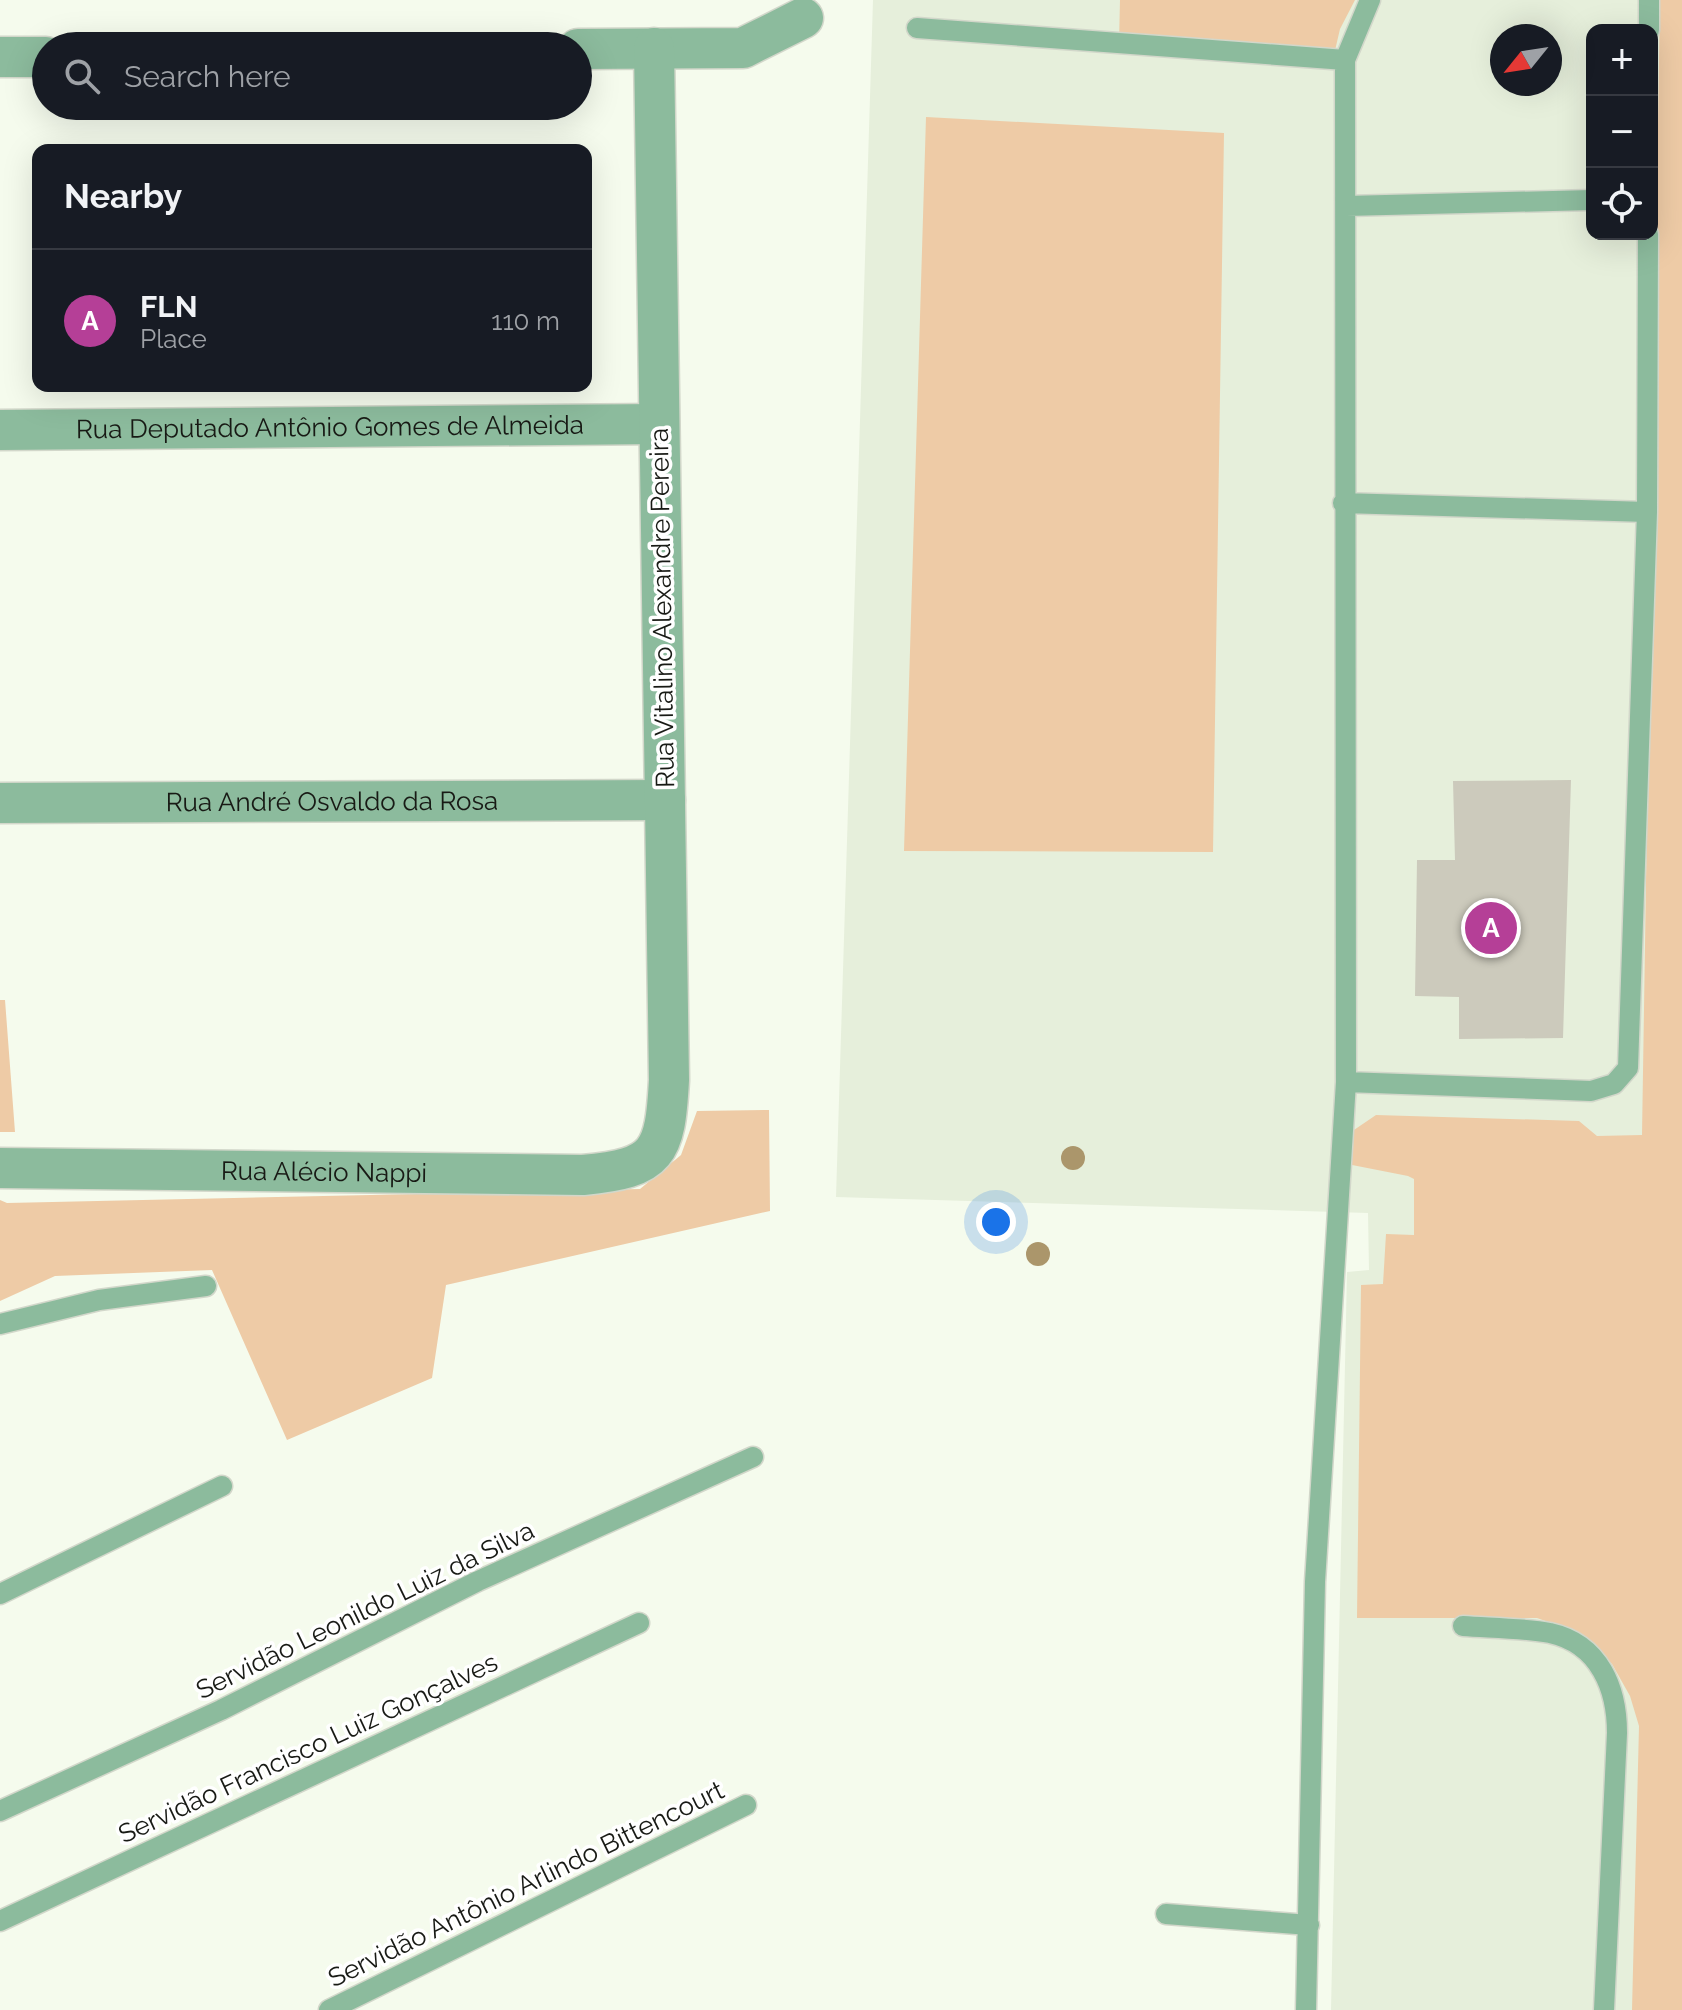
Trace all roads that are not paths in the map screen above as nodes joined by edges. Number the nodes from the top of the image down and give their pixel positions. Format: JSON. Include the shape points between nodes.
{"nodes":[{"id":1,"x":1370,"y":0,"type":"edge"},
{"id":2,"x":1649,"y":0,"type":"edge"},
{"id":3,"x":803,"y":18,"type":"dead end"},
{"id":4,"x":1649,"y":24,"type":"edge"},
{"id":5,"x":917,"y":28,"type":"dead end"},
{"id":6,"x":654,"y":48,"type":"junction"},
{"id":7,"x":592,"y":49,"type":"edge"},
{"id":8,"x":0,"y":57,"type":"edge"},
{"id":9,"x":32,"y":57,"type":"edge"},
{"id":10,"x":1345,"y":60,"type":"junction"},
{"id":11,"x":1586,"y":200,"type":"edge"},
{"id":12,"x":1346,"y":206,"type":"junction"},
{"id":13,"x":1648,"y":240,"type":"edge"},
{"id":14,"x":659,"y":424,"type":"junction"},
{"id":15,"x":0,"y":430,"type":"edge"},
{"id":16,"x":1343,"y":503,"type":"junction"},
{"id":17,"x":1647,"y":512,"type":"junction"},
{"id":18,"x":665,"y":800,"type":"junction"},
{"id":19,"x":0,"y":803,"type":"edge"},
{"id":20,"x":1346,"y":1082,"type":"junction"},
{"id":21,"x":645,"y":1162,"type":"joint"},
{"id":22,"x":0,"y":1168,"type":"edge"},
{"id":23,"x":206,"y":1286,"type":"dead end"},
{"id":24,"x":0,"y":1324,"type":"edge"},
{"id":25,"x":753,"y":1457,"type":"dead end"},
{"id":26,"x":222,"y":1486,"type":"dead end"},
{"id":27,"x":0,"y":1594,"type":"edge"},
{"id":28,"x":639,"y":1623,"type":"dead end"},
{"id":29,"x":1463,"y":1626,"type":"dead end"},
{"id":30,"x":746,"y":1805,"type":"dead end"},
{"id":31,"x":0,"y":1811,"type":"edge"},
{"id":32,"x":1166,"y":1914,"type":"dead end"},
{"id":33,"x":0,"y":1921,"type":"edge"},
{"id":34,"x":1309,"y":1925,"type":"junction"},
{"id":35,"x":329,"y":2010,"type":"edge"},
{"id":36,"x":1306,"y":2010,"type":"edge"},
{"id":37,"x":1604,"y":2010,"type":"edge"}],
"edges":[{"from":1,"to":10,"type":"lane"},
{"from":2,"to":4,"type":"lane"},
{"from":3,"to":6,"type":"street","via":[[743,48]]},
{"from":5,"to":10,"type":"lane"},
{"from":6,"to":7,"type":"street"},
{"from":6,"to":14,"type":"street","name":"Rua Vitalino Alexandre Pereira"},
{"from":8,"to":9,"type":"street"},
{"from":10,"to":12,"type":"lane"},
{"from":11,"to":12,"type":"lane"},
{"from":12,"to":16,"type":"lane"},
{"from":13,"to":17,"type":"lane"},
{"from":14,"to":15,"type":"street","name":"Rua Deputado Antônio Gomes de Almeida"},
{"from":14,"to":18,"type":"street","name":"Rua Vitalino Alexandre Pereira"},
{"from":16,"to":17,"type":"lane"},
{"from":16,"to":20,"type":"lane"},
{"from":17,"to":20,"type":"lane","via":[[1628,1068],[1614,1084],[1591,1091]]},
{"from":18,"to":19,"type":"street","name":"Rua André Osvaldo da Rosa"},
{"from":18,"to":21,"type":"street","name":"Rua Vitalino Alexandre Pereira","via":[[667,1117],[659,1145]]},
{"from":20,"to":34,"type":"lane","via":[[1315,1582]]},
{"from":21,"to":22,"type":"street","name":"Rua Alécio Nappi","via":[[583,1175]]},
{"from":23,"to":24,"type":"lane","via":[[99,1300]]},
{"from":25,"to":31,"type":"lane","name":"Servidão Leonildo Luiz da Silva","via":[[478,1581],[208,1716]]},
{"from":26,"to":27,"type":"lane"},
{"from":28,"to":33,"type":"lane","name":"Servidão Francisco Luiz Gonçalves"},
{"from":29,"to":37,"type":"lane","via":[[1552,1634],[1576,1644],[1610,1683],[1617,1733]]},
{"from":30,"to":35,"type":"lane","name":"Servidão Antônio Arlindo Bittencourt"},
{"from":32,"to":34,"type":"lane"},
{"from":34,"to":36,"type":"lane"}]}
